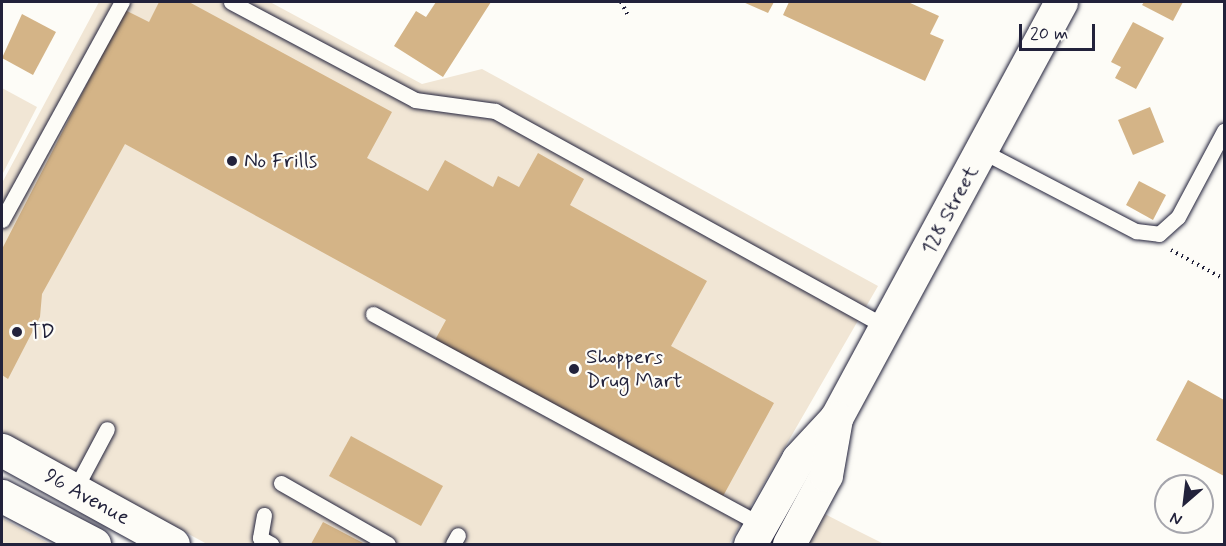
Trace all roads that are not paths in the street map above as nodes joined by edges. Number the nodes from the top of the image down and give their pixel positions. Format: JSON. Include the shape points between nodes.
{"nodes":[{"id":1,"x":122,"y":2,"type":"edge"},
{"id":2,"x":231,"y":2,"type":"edge"},
{"id":3,"x":1061,"y":2,"type":"edge"},
{"id":4,"x":1224,"y":131,"type":"edge"},
{"id":5,"x":982,"y":151,"type":"junction"},
{"id":6,"x":2,"y":220,"type":"edge"},
{"id":7,"x":373,"y":314,"type":"dead end"},
{"id":8,"x":886,"y":327,"type":"junction"},
{"id":9,"x":836,"y":418,"type":"junction"},
{"id":10,"x":107,"y":429,"type":"dead end"},
{"id":11,"x":2,"y":450,"type":"edge"},
{"id":12,"x":281,"y":483,"type":"dead end"},
{"id":13,"x":74,"y":490,"type":"junction"},
{"id":14,"x":4,"y":498,"type":"edge"},
{"id":15,"x":264,"y":514,"type":"dead end"},
{"id":16,"x":755,"y":535,"type":"edge"},
{"id":17,"x":94,"y":544,"type":"edge"},
{"id":18,"x":173,"y":544,"type":"edge"},
{"id":19,"x":271,"y":544,"type":"edge"},
{"id":20,"x":388,"y":544,"type":"edge"},
{"id":21,"x":789,"y":544,"type":"edge"}],
"edges":[{"from":1,"to":6,"type":"lane"},
{"from":2,"to":8,"type":"lane","via":[[415,100],[495,111]]},
{"from":3,"to":5,"type":"main road","name":"128 Street"},
{"from":4,"to":5,"type":"lane","via":[[1178,217],[1159,234],[1136,231]]},
{"from":5,"to":8,"type":"main road","name":"128 Street"},
{"from":7,"to":16,"type":"lane"},
{"from":8,"to":9,"type":"main road","name":"128 Street"},
{"from":9,"to":16,"type":"main road","name":"128 Street","via":[[798,459]]},
{"from":9,"to":21,"type":"main road","name":"128 Street","via":[[826,475]]},
{"from":10,"to":13,"type":"lane"},
{"from":11,"to":13,"type":"main road","name":"96 Avenue"},
{"from":12,"to":20,"type":"lane"},
{"from":13,"to":14,"type":"main road"},
{"from":13,"to":18,"type":"main road","name":"96 Avenue"},
{"from":14,"to":17,"type":"main road","name":"96 Avenue"},
{"from":15,"to":19,"type":"lane","via":[[260,538]]}]}
